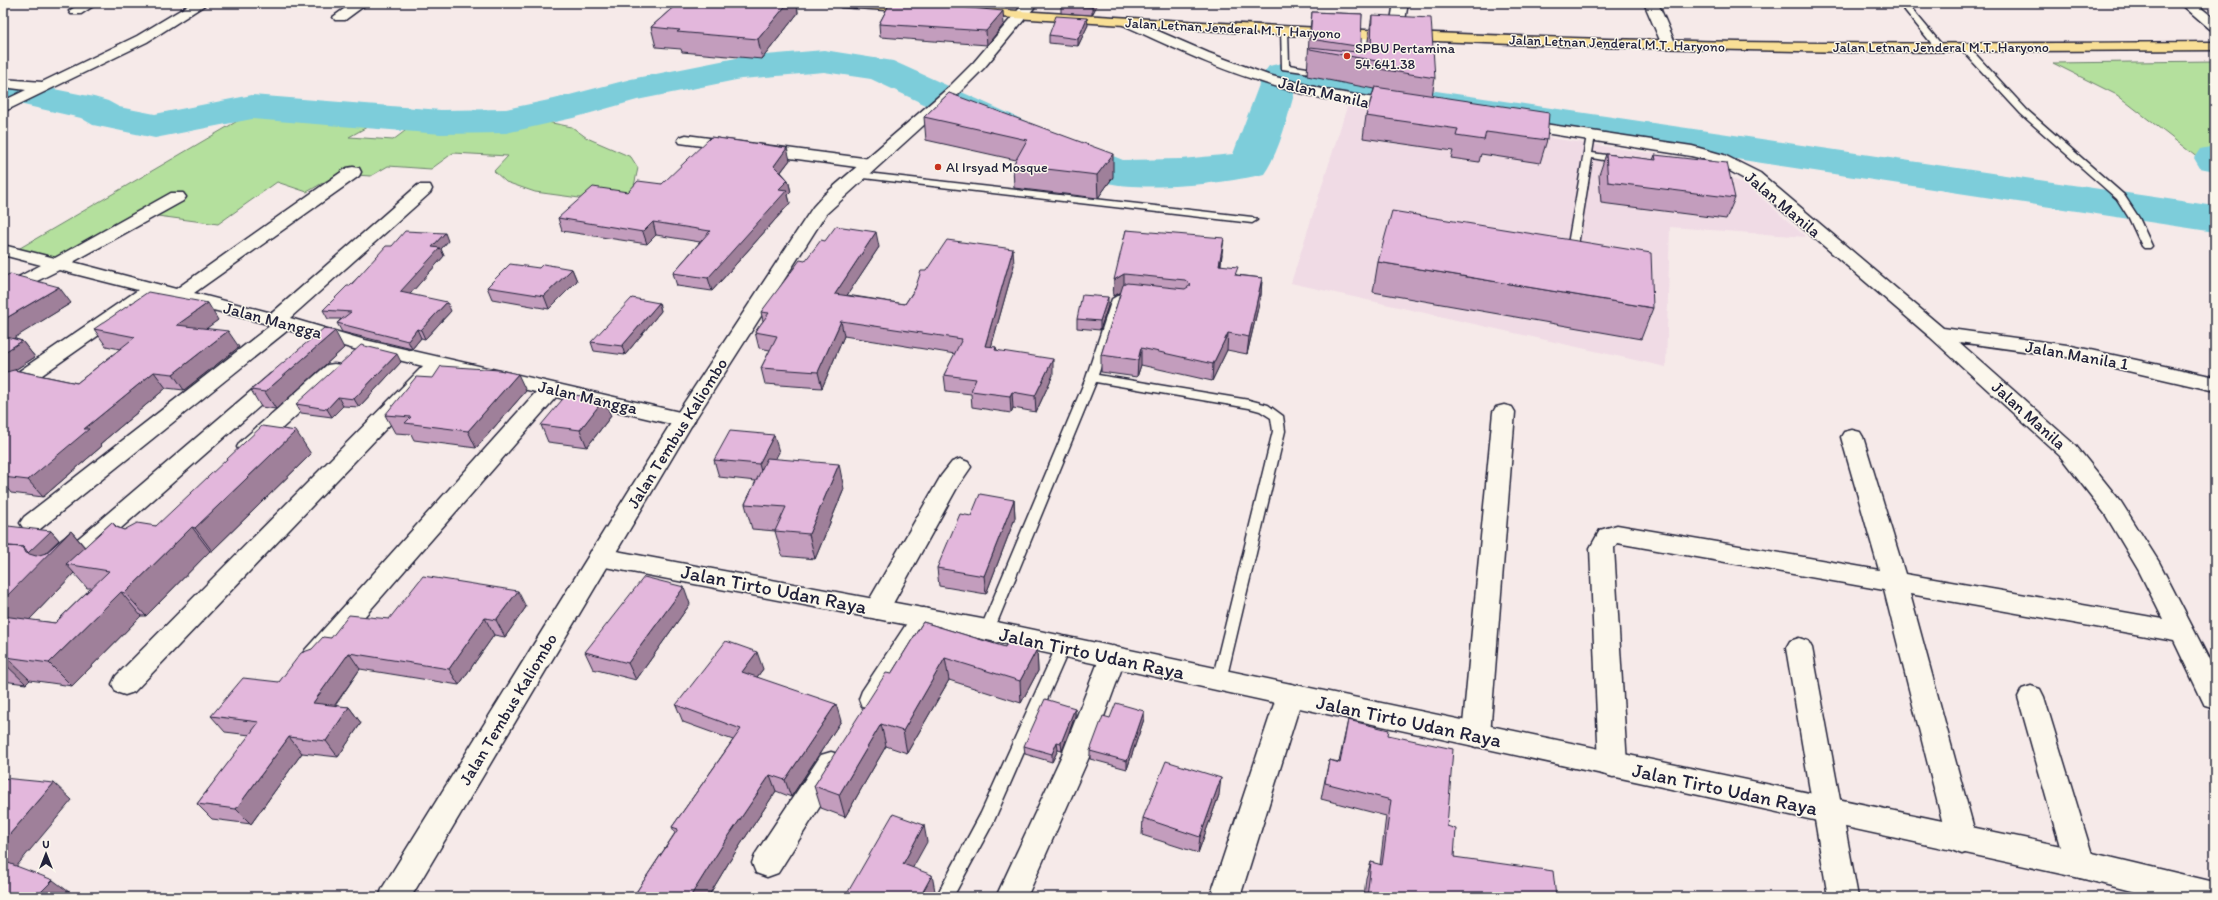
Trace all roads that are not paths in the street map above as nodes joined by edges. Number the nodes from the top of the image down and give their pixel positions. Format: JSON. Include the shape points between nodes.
{"nodes":[{"id":1,"x":91,"y":3,"type":"edge"},
{"id":2,"x":201,"y":3,"type":"edge"},
{"id":3,"x":361,"y":3,"type":"edge"},
{"id":4,"x":841,"y":3,"type":"edge"},
{"id":5,"x":1032,"y":3,"type":"edge"},
{"id":6,"x":1401,"y":3,"type":"edge"},
{"id":7,"x":1651,"y":3,"type":"edge"},
{"id":8,"x":1903,"y":3,"type":"edge"},
{"id":9,"x":2187,"y":3,"type":"edge"},
{"id":10,"x":932,"y":9,"type":"edge"},
{"id":11,"x":76,"y":10,"type":"dead end"},
{"id":12,"x":963,"y":11,"type":"edge"},
{"id":13,"x":1019,"y":16,"type":"junction"},
{"id":14,"x":340,"y":17,"type":"dead end"},
{"id":15,"x":1128,"y":22,"type":"junction"},
{"id":16,"x":2215,"y":26,"type":"edge"},
{"id":17,"x":1284,"y":30,"type":"junction"},
{"id":18,"x":1364,"y":36,"type":"junction"},
{"id":19,"x":1395,"y":37,"type":"junction"},
{"id":20,"x":1669,"y":45,"type":"junction"},
{"id":21,"x":2215,"y":46,"type":"edge"},
{"id":22,"x":1939,"y":47,"type":"junction"},
{"id":23,"x":1964,"y":47,"type":"junction"},
{"id":24,"x":1332,"y":74,"type":"edge"},
{"id":25,"x":1362,"y":74,"type":"dead end"},
{"id":26,"x":3,"y":83,"type":"edge"},
{"id":27,"x":48,"y":85,"type":"junction"},
{"id":28,"x":3,"y":107,"type":"edge"},
{"id":29,"x":1416,"y":110,"type":"edge"},
{"id":30,"x":1499,"y":122,"type":"edge"},
{"id":31,"x":1591,"y":135,"type":"junction"},
{"id":32,"x":686,"y":140,"type":"dead end"},
{"id":33,"x":1587,"y":155,"type":"junction"},
{"id":34,"x":1633,"y":162,"type":"edge"},
{"id":35,"x":864,"y":169,"type":"junction"},
{"id":36,"x":353,"y":172,"type":"dead end"},
{"id":37,"x":424,"y":189,"type":"dead end"},
{"id":38,"x":177,"y":197,"type":"dead end"},
{"id":39,"x":1252,"y":220,"type":"dead end"},
{"id":40,"x":2146,"y":246,"type":"dead end"},
{"id":41,"x":3,"y":250,"type":"edge"},
{"id":42,"x":1553,"y":256,"type":"edge"},
{"id":43,"x":57,"y":264,"type":"junction"},
{"id":44,"x":152,"y":289,"type":"junction"},
{"id":45,"x":3,"y":292,"type":"edge"},
{"id":46,"x":179,"y":295,"type":"junction"},
{"id":47,"x":1145,"y":297,"type":"edge"},
{"id":48,"x":280,"y":322,"type":"junction"},
{"id":49,"x":1937,"y":333,"type":"junction"},
{"id":50,"x":330,"y":336,"type":"junction"},
{"id":51,"x":362,"y":345,"type":"junction"},
{"id":52,"x":312,"y":350,"type":"edge"},
{"id":53,"x":436,"y":364,"type":"junction"},
{"id":54,"x":295,"y":365,"type":"edge"},
{"id":55,"x":1092,"y":378,"type":"junction"},
{"id":56,"x":3,"y":384,"type":"edge"},
{"id":57,"x":2215,"y":384,"type":"edge"},
{"id":58,"x":552,"y":388,"type":"junction"},
{"id":59,"x":1504,"y":412,"type":"dead end"},
{"id":60,"x":684,"y":420,"type":"junction"},
{"id":61,"x":1852,"y":437,"type":"dead end"},
{"id":62,"x":235,"y":459,"type":"edge"},
{"id":63,"x":960,"y":467,"type":"dead end"},
{"id":64,"x":32,"y":523,"type":"dead end"},
{"id":65,"x":600,"y":557,"type":"junction"},
{"id":66,"x":58,"y":570,"type":"dead end"},
{"id":67,"x":1894,"y":580,"type":"junction"},
{"id":68,"x":877,"y":608,"type":"junction"},
{"id":69,"x":924,"y":618,"type":"junction"},
{"id":70,"x":987,"y":630,"type":"junction"},
{"id":71,"x":2182,"y":632,"type":"junction"},
{"id":72,"x":1063,"y":647,"type":"junction"},
{"id":73,"x":1799,"y":648,"type":"dead end"},
{"id":74,"x":314,"y":657,"type":"edge"},
{"id":75,"x":1113,"y":657,"type":"junction"},
{"id":76,"x":1219,"y":680,"type":"junction"},
{"id":77,"x":125,"y":684,"type":"dead end"},
{"id":78,"x":1290,"y":696,"type":"junction"},
{"id":79,"x":2032,"y":696,"type":"dead end"},
{"id":80,"x":2215,"y":698,"type":"edge"},
{"id":81,"x":861,"y":717,"type":"edge"},
{"id":82,"x":1476,"y":735,"type":"junction"},
{"id":83,"x":844,"y":744,"type":"edge"},
{"id":84,"x":1613,"y":765,"type":"junction"},
{"id":85,"x":1828,"y":811,"type":"junction"},
{"id":86,"x":1962,"y":840,"type":"junction"},
{"id":87,"x":767,"y":863,"type":"dead end"},
{"id":88,"x":2080,"y":864,"type":"junction"},
{"id":89,"x":394,"y":897,"type":"edge"},
{"id":90,"x":944,"y":897,"type":"edge"},
{"id":91,"x":1011,"y":897,"type":"edge"},
{"id":92,"x":1225,"y":897,"type":"edge"},
{"id":93,"x":1844,"y":897,"type":"edge"},
{"id":94,"x":2214,"y":897,"type":"edge"}],
"edges":[{"from":1,"to":11,"type":"street"},
{"from":2,"to":27,"type":"street","via":[[142,39]]},
{"from":3,"to":14,"type":"street"},
{"from":4,"to":10,"type":"main road"},
{"from":5,"to":13,"type":"street","name":"Jalan Tembus Kaliombo"},
{"from":6,"to":19,"type":"street"},
{"from":7,"to":20,"type":"street"},
{"from":8,"to":22,"type":"lane"},
{"from":9,"to":16,"type":"street"},
{"from":12,"to":13,"type":"main road","name":"Jalan Letnan Jenderal M.T. Haryono"},
{"from":13,"to":15,"type":"main road","name":"Jalan Letnan Jenderal M.T. Haryono"},
{"from":13,"to":35,"type":"street","name":"Jalan Tembus Kaliombo","via":[[979,65],[952,92]]},
{"from":15,"to":17,"type":"main road","name":"Jalan Letnan Jenderal M.T. Haryono"},
{"from":15,"to":29,"type":"street","name":"Jalan Manila","via":[[1218,62],[1278,83],[1342,98]]},
{"from":17,"to":18,"type":"main road","name":"Jalan Letnan Jenderal M.T. Haryono"},
{"from":17,"to":24,"type":"lane","via":[[1285,67]]},
{"from":18,"to":19,"type":"main road","name":"Jalan Letnan Jenderal M.T. Haryono"},
{"from":18,"to":25,"type":"lane"},
{"from":19,"to":20,"type":"main road","name":"Jalan Letnan Jenderal M.T. Haryono"},
{"from":20,"to":22,"type":"main road","name":"Jalan Letnan Jenderal M.T. Haryono"},
{"from":21,"to":23,"type":"main road","name":"Jalan Letnan Jenderal M.T. Haryono"},
{"from":22,"to":23,"type":"main road","name":"Jalan Letnan Jenderal M.T. Haryono"},
{"from":23,"to":40,"type":"lane","via":[[2024,112],[2121,197],[2134,218]]},
{"from":26,"to":27,"type":"street"},
{"from":27,"to":28,"type":"street"},
{"from":30,"to":31,"type":"street","name":"Jalan Manila"},
{"from":31,"to":33,"type":"lane"},
{"from":31,"to":49,"type":"street","name":"Jalan Manila","via":[[1692,151],[1737,166],[1754,177]]},
{"from":32,"to":35,"type":"street"},
{"from":33,"to":34,"type":"lane"},
{"from":33,"to":42,"type":"lane","via":[[1573,245],[1559,256]]},
{"from":35,"to":39,"type":"lane"},
{"from":35,"to":60,"type":"street","name":"Jalan Tembus Kaliombo","via":[[819,211]]},
{"from":36,"to":46,"type":"street"},
{"from":37,"to":48,"type":"street"},
{"from":38,"to":43,"type":"street"},
{"from":41,"to":43,"type":"street","name":"Jalan Mangga"},
{"from":43,"to":44,"type":"street","name":"Jalan Mangga"},
{"from":43,"to":45,"type":"street"},
{"from":44,"to":46,"type":"street","name":"Jalan Mangga"},
{"from":44,"to":56,"type":"street","via":[[18,382]]},
{"from":46,"to":48,"type":"street","name":"Jalan Mangga"},
{"from":47,"to":55,"type":"lane","via":[[1124,295],[1117,299]]},
{"from":48,"to":50,"type":"street","name":"Jalan Mangga"},
{"from":48,"to":64,"type":"street"},
{"from":49,"to":57,"type":"street","name":"Jalan Manila 1","via":[[2068,351]]},
{"from":49,"to":71,"type":"street","name":"Jalan Manila","via":[[2087,471],[2116,510],[2142,552]]},
{"from":50,"to":51,"type":"street","name":"Jalan Mangga"},
{"from":50,"to":52,"type":"street"},
{"from":51,"to":53,"type":"street","name":"Jalan Mangga"},
{"from":51,"to":62,"type":"street"},
{"from":53,"to":58,"type":"street","name":"Jalan Mangga"},
{"from":53,"to":77,"type":"street"},
{"from":54,"to":66,"type":"street"},
{"from":55,"to":70,"type":"lane"},
{"from":55,"to":76,"type":"lane","via":[[1249,404],[1264,408],[1277,416],[1279,431]]},
{"from":58,"to":60,"type":"street","name":"Jalan Mangga"},
{"from":58,"to":74,"type":"street"},
{"from":59,"to":82,"type":"street"},
{"from":60,"to":65,"type":"street","name":"Jalan Tembus Kaliombo"},
{"from":61,"to":67,"type":"street"},
{"from":63,"to":68,"type":"street"},
{"from":65,"to":68,"type":"street","name":"Jalan Tirto Udan Raya"},
{"from":65,"to":89,"type":"street","name":"Jalan Tembus Kaliombo"},
{"from":67,"to":71,"type":"street"},
{"from":67,"to":84,"type":"street","via":[[1637,536],[1608,536],[1602,548]]},
{"from":67,"to":86,"type":"street"},
{"from":68,"to":69,"type":"street","name":"Jalan Tirto Udan Raya"},
{"from":69,"to":70,"type":"street","name":"Jalan Tirto Udan Raya"},
{"from":69,"to":81,"type":"street"},
{"from":70,"to":72,"type":"street","name":"Jalan Tirto Udan Raya"},
{"from":71,"to":80,"type":"street","name":"Jalan Manila"},
{"from":72,"to":75,"type":"street","name":"Jalan Tirto Udan Raya"},
{"from":72,"to":90,"type":"lane","via":[[987,818]]},
{"from":73,"to":85,"type":"street"},
{"from":75,"to":76,"type":"street","name":"Jalan Tirto Udan Raya"},
{"from":75,"to":91,"type":"street","via":[[1075,757]]},
{"from":76,"to":78,"type":"street","name":"Jalan Tirto Udan Raya"},
{"from":78,"to":82,"type":"street","name":"Jalan Tirto Udan Raya"},
{"from":78,"to":92,"type":"street"},
{"from":79,"to":88,"type":"street"},
{"from":82,"to":84,"type":"street","name":"Jalan Tirto Udan Raya"},
{"from":83,"to":87,"type":"street"},
{"from":84,"to":85,"type":"street","name":"Jalan Tirto Udan Raya"},
{"from":85,"to":86,"type":"street","name":"Jalan Tirto Udan Raya"},
{"from":85,"to":93,"type":"street"},
{"from":86,"to":88,"type":"street","name":"Jalan Tirto Udan Raya"},
{"from":88,"to":94,"type":"street","name":"Jalan Tirto Udan Raya"}]}
